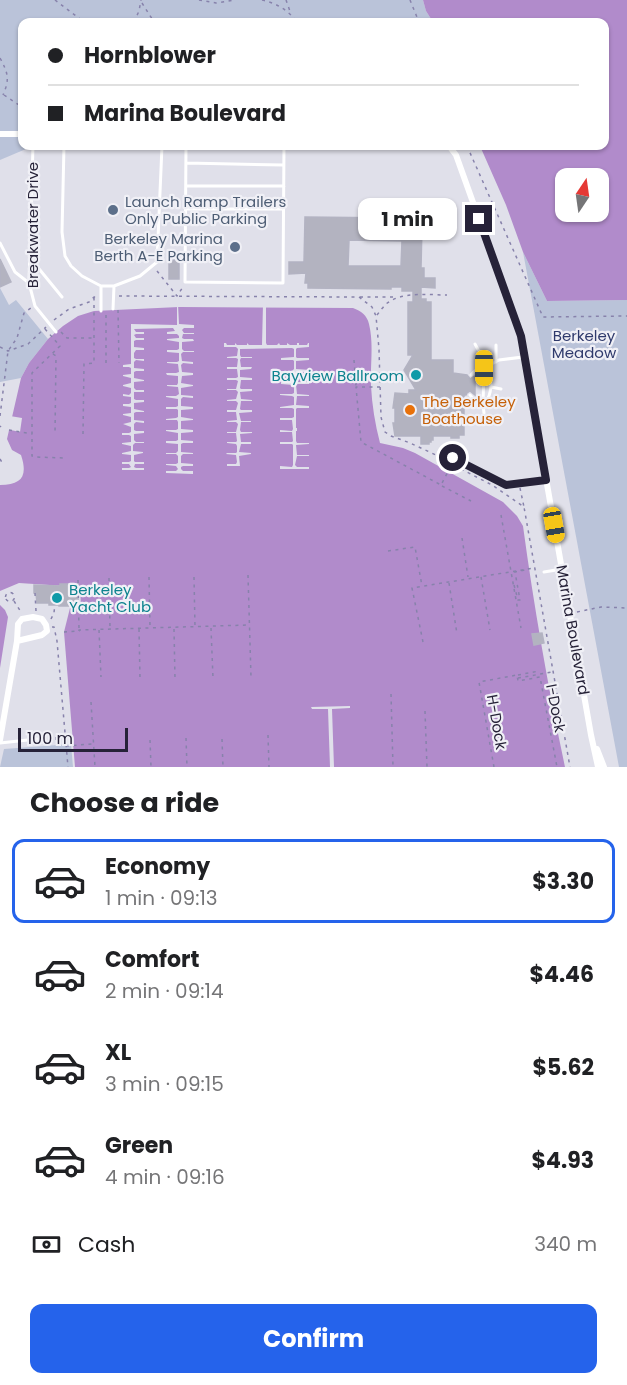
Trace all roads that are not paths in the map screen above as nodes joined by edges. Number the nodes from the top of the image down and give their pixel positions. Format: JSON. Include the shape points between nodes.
{"nodes":[{"id":1,"x":0,"y":134,"type":"edge"},
{"id":2,"x":18,"y":134,"type":"edge"},
{"id":3,"x":33,"y":150,"type":"edge"},
{"id":4,"x":64,"y":150,"type":"edge"},
{"id":5,"x":162,"y":150,"type":"edge"},
{"id":6,"x":186,"y":150,"type":"edge"},
{"id":7,"x":284,"y":150,"type":"edge"},
{"id":8,"x":452,"y":150,"type":"edge"},
{"id":9,"x":186,"y":164,"type":"junction"},
{"id":10,"x":284,"y":165,"type":"junction"},
{"id":11,"x":186,"y":186,"type":"junction"},
{"id":12,"x":284,"y":186,"type":"junction"},
{"id":13,"x":186,"y":209,"type":"junction"},
{"id":14,"x":283,"y":209,"type":"junction"},
{"id":15,"x":0,"y":243,"type":"edge"},
{"id":16,"x":30,"y":258,"type":"junction"},
{"id":17,"x":29,"y":283,"type":"junction"},
{"id":18,"x":101,"y":286,"type":"junction"},
{"id":19,"x":114,"y":286,"type":"junction"},
{"id":20,"x":62,"y":297,"type":"dead end"},
{"id":21,"x":116,"y":309,"type":"road end"},
{"id":22,"x":101,"y":311,"type":"dead end"},
{"id":23,"x":57,"y":331,"type":"road end"},
{"id":24,"x":475,"y":344,"type":"dead end"},
{"id":25,"x":496,"y":345,"type":"dead end"},
{"id":26,"x":525,"y":357,"type":"junction"},
{"id":27,"x":495,"y":362,"type":"junction"},
{"id":28,"x":485,"y":367,"type":"junction"},
{"id":29,"x":471,"y":375,"type":"dead end"},
{"id":30,"x":491,"y":387,"type":"junction"},
{"id":31,"x":501,"y":389,"type":"dead end"},
{"id":32,"x":470,"y":395,"type":"dead end"},
{"id":33,"x":483,"y":405,"type":"junction"},
{"id":34,"x":484,"y":413,"type":"dead end"},
{"id":35,"x":453,"y":458,"type":"dead end"},
{"id":36,"x":494,"y":473,"type":"dead end"},
{"id":37,"x":495,"y":478,"type":"junction"},
{"id":38,"x":546,"y":480,"type":"junction"},
{"id":39,"x":562,"y":569,"type":"junction"},
{"id":40,"x":544,"y":572,"type":"dead end"},
{"id":41,"x":16,"y":641,"type":"junction"},
{"id":42,"x":591,"y":735,"type":"junction"},
{"id":43,"x":37,"y":739,"type":"dead end"},
{"id":44,"x":0,"y":741,"type":"edge"},
{"id":45,"x":598,"y":767,"type":"edge"},
{"id":46,"x":604,"y":767,"type":"edge"}],
"edges":[{"from":1,"to":2,"type":"street"},
{"from":3,"to":16,"type":"lane","name":"Breakwater Drive"},
{"from":4,"to":18,"type":"lane","via":[[65,256],[82,276]]},
{"from":5,"to":19,"type":"lane","via":[[157,262],[140,276]]},
{"from":6,"to":9,"type":"lane"},
{"from":7,"to":10,"type":"lane"},
{"from":8,"to":26,"type":"street","name":"Marina Boulevard","via":[[511,305]]},
{"from":9,"to":10,"type":"lane"},
{"from":9,"to":11,"type":"lane"},
{"from":10,"to":12,"type":"lane"},
{"from":11,"to":12,"type":"lane"},
{"from":11,"to":13,"type":"lane"},
{"from":12,"to":14,"type":"lane"},
{"from":13,"to":14,"type":"lane"},
{"from":13,"to":14,"type":"lane","via":[[186,282],[283,283]]},
{"from":15,"to":17,"type":"lane","via":[[15,272]]},
{"from":16,"to":17,"type":"lane","name":"Breakwater Drive"},
{"from":16,"to":20,"type":"lane"},
{"from":17,"to":23,"type":"lane","name":"Breakwater Drive","via":[[34,306]]},
{"from":18,"to":19,"type":"lane"},
{"from":18,"to":22,"type":"lane"},
{"from":19,"to":21,"type":"lane"},
{"from":24,"to":28,"type":"lane"},
{"from":25,"to":27,"type":"lane"},
{"from":26,"to":27,"type":"lane"},
{"from":26,"to":38,"type":"street","name":"Marina Boulevard"},
{"from":27,"to":28,"type":"lane"},
{"from":28,"to":29,"type":"lane"},
{"from":28,"to":30,"type":"lane"},
{"from":28,"to":33,"type":"lane"},
{"from":30,"to":31,"type":"lane"},
{"from":30,"to":33,"type":"lane"},
{"from":32,"to":33,"type":"lane"},
{"from":33,"to":34,"type":"lane"},
{"from":35,"to":37,"type":"lane"},
{"from":36,"to":37,"type":"lane"},
{"from":37,"to":38,"type":"lane","via":[[506,485]]},
{"from":38,"to":39,"type":"street","name":"Marina Boulevard"},
{"from":39,"to":40,"type":"lane"},
{"from":39,"to":42,"type":"street","name":"Marina Boulevard"},
{"from":41,"to":41,"type":"street","via":[[42,635],[46,628],[42,619],[22,619]]},
{"from":41,"to":44,"type":"street"},
{"from":42,"to":45,"type":"street","name":"Marina Boulevard"},
{"from":42,"to":46,"type":"street","name":"Marina Boulevard"},
{"from":43,"to":44,"type":"lane"}]}
